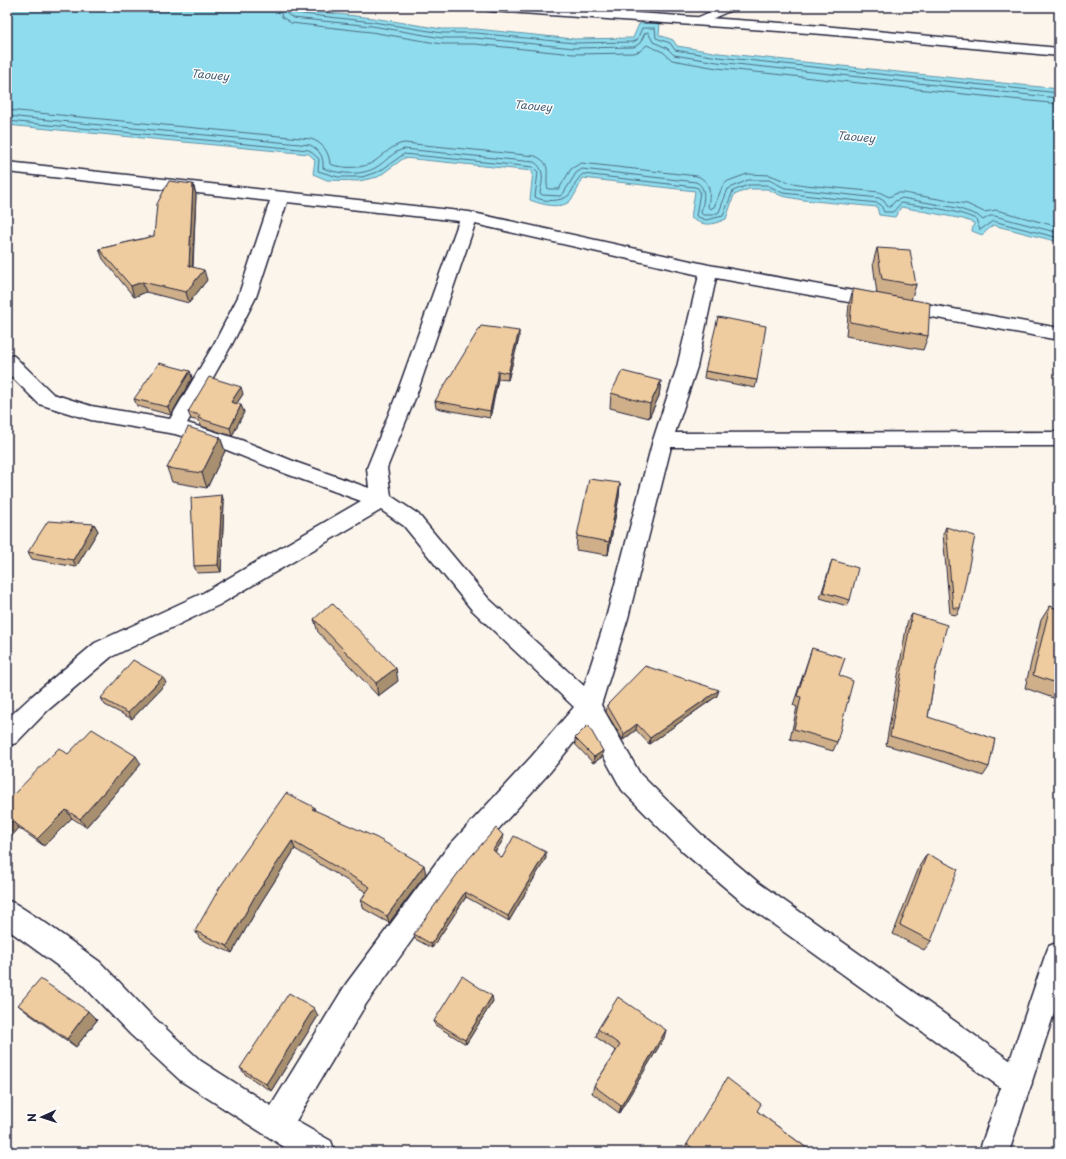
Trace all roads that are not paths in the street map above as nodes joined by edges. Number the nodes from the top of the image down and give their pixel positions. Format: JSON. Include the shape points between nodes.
{"nodes":[{"id":1,"x":491,"y":7,"type":"edge"},
{"id":2,"x":730,"y":7,"type":"edge"},
{"id":3,"x":696,"y":22,"type":"junction"},
{"id":4,"x":1059,"y":52,"type":"edge"},
{"id":5,"x":7,"y":167,"type":"edge"},
{"id":6,"x":280,"y":197,"type":"junction"},
{"id":7,"x":469,"y":217,"type":"junction"},
{"id":8,"x":709,"y":271,"type":"junction"},
{"id":9,"x":1059,"y":334,"type":"edge"},
{"id":10,"x":7,"y":362,"type":"edge"},
{"id":11,"x":175,"y":427,"type":"junction"},
{"id":12,"x":1059,"y":439,"type":"edge"},
{"id":13,"x":663,"y":440,"type":"junction"},
{"id":14,"x":381,"y":500,"type":"junction"},
{"id":15,"x":589,"y":706,"type":"junction"},
{"id":16,"x":7,"y":735,"type":"edge"},
{"id":17,"x":7,"y":913,"type":"edge"},
{"id":18,"x":1059,"y":956,"type":"edge"},
{"id":19,"x":1018,"y":1083,"type":"junction"},
{"id":20,"x":276,"y":1126,"type":"junction"},
{"id":21,"x":320,"y":1152,"type":"edge"},
{"id":22,"x":994,"y":1152,"type":"edge"}],
"edges":[{"from":1,"to":3,"type":"street"},
{"from":2,"to":3,"type":"lane"},
{"from":3,"to":4,"type":"street","via":[[822,30]]},
{"from":5,"to":6,"type":"street"},
{"from":6,"to":7,"type":"street"},
{"from":6,"to":11,"type":"street","via":[[247,297]]},
{"from":7,"to":8,"type":"street"},
{"from":7,"to":14,"type":"street","via":[[406,396],[377,468]]},
{"from":8,"to":9,"type":"street"},
{"from":8,"to":13,"type":"street","via":[[687,367]]},
{"from":10,"to":11,"type":"street","via":[[46,399],[91,413]]},
{"from":11,"to":14,"type":"street","via":[[234,445]]},
{"from":12,"to":13,"type":"street"},
{"from":13,"to":15,"type":"street","via":[[618,618]]},
{"from":14,"to":15,"type":"street","via":[[411,520],[480,604]]},
{"from":14,"to":16,"type":"street","via":[[211,599],[103,650],[40,703]]},
{"from":15,"to":19,"type":"street","via":[[631,782],[692,844],[750,892]]},
{"from":15,"to":20,"type":"street","via":[[541,764],[456,857],[356,994]]},
{"from":17,"to":20,"type":"street","via":[[38,932],[90,972],[191,1072]]},
{"from":18,"to":19,"type":"street"},
{"from":19,"to":22,"type":"street"},
{"from":20,"to":21,"type":"street"}]}
